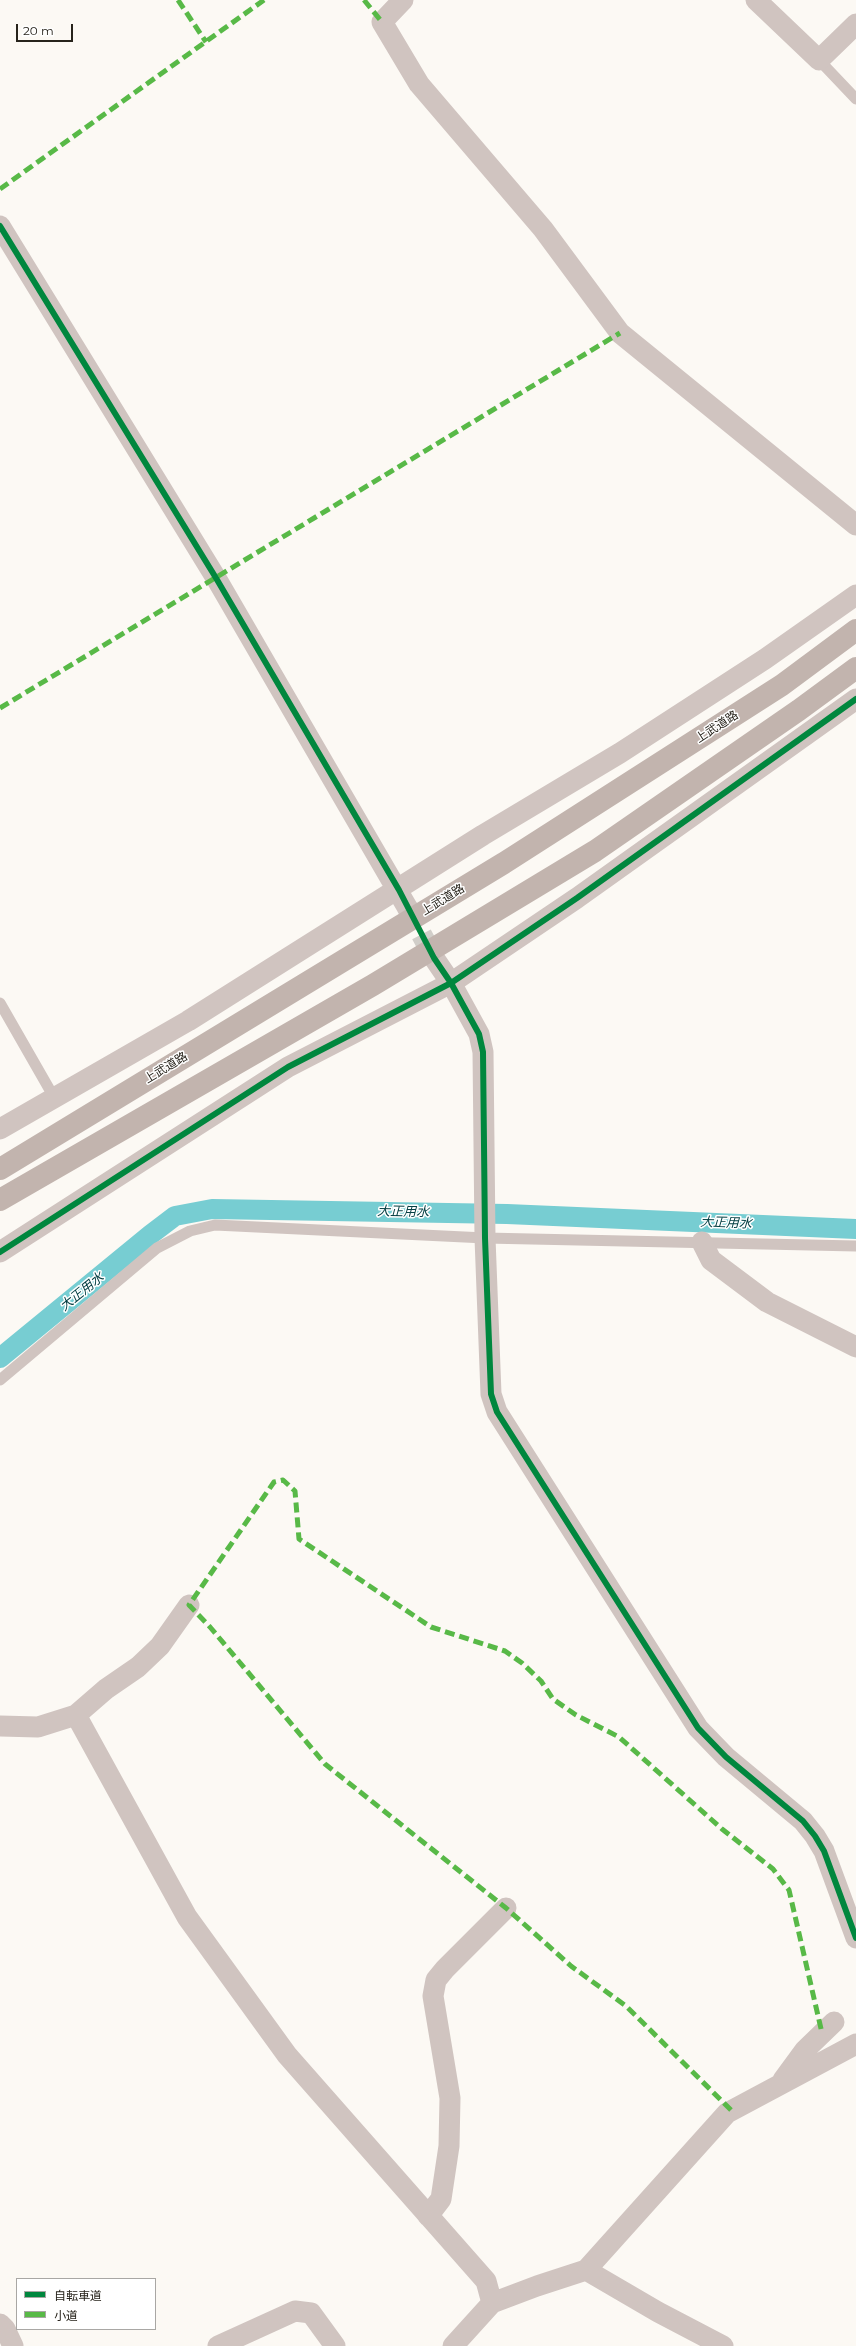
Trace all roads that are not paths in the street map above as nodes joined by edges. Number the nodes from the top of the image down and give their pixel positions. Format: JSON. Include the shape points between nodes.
{"nodes":[{"id":1,"x":403,"y":0,"type":"edge"},
{"id":2,"x":756,"y":0,"type":"edge"},
{"id":3,"x":856,"y":24,"type":"edge"},
{"id":4,"x":819,"y":60,"type":"junction"},
{"id":5,"x":856,"y":99,"type":"edge"},
{"id":6,"x":0,"y":226,"type":"edge"},
{"id":7,"x":856,"y":525,"type":"edge"},
{"id":8,"x":856,"y":594,"type":"edge"},
{"id":9,"x":856,"y":630,"type":"edge"},
{"id":10,"x":856,"y":668,"type":"edge"},
{"id":11,"x":856,"y":699,"type":"edge"},
{"id":12,"x":403,"y":898,"type":"junction"},
{"id":13,"x":434,"y":958,"type":"tunnel mouth"},
{"id":14,"x":451,"y":983,"type":"junction"},
{"id":15,"x":0,"y":1003,"type":"edge"},
{"id":16,"x":55,"y":1099,"type":"junction"},
{"id":17,"x":0,"y":1129,"type":"edge"},
{"id":18,"x":0,"y":1169,"type":"edge"},
{"id":19,"x":0,"y":1200,"type":"edge"},
{"id":20,"x":485,"y":1233,"type":"junction"},
{"id":21,"x":702,"y":1242,"type":"junction"},
{"id":22,"x":856,"y":1246,"type":"edge"},
{"id":23,"x":0,"y":1252,"type":"edge"},
{"id":24,"x":856,"y":1347,"type":"edge"},
{"id":25,"x":0,"y":1380,"type":"edge"},
{"id":26,"x":189,"y":1606,"type":"dead end"},
{"id":27,"x":76,"y":1715,"type":"junction"},
{"id":28,"x":1,"y":1721,"type":"edge"},
{"id":29,"x":506,"y":1908,"type":"dead end"},
{"id":30,"x":856,"y":1938,"type":"edge"},
{"id":31,"x":834,"y":2022,"type":"dead end"},
{"id":32,"x":856,"y":2044,"type":"edge"},
{"id":33,"x":779,"y":2085,"type":"junction"},
{"id":34,"x":428,"y":2216,"type":"junction"},
{"id":35,"x":586,"y":2270,"type":"junction"},
{"id":36,"x":492,"y":2303,"type":"junction"},
{"id":37,"x":0,"y":2324,"type":"edge"},
{"id":38,"x":13,"y":2346,"type":"edge"},
{"id":39,"x":218,"y":2346,"type":"edge"},
{"id":40,"x":335,"y":2346,"type":"edge"},
{"id":41,"x":453,"y":2346,"type":"edge"},
{"id":42,"x":723,"y":2346,"type":"edge"}],
"edges":[{"from":1,"to":7,"type":"street","via":[[382,22],[419,84],[543,229],[620,333]]},
{"from":2,"to":4,"type":"street"},
{"from":3,"to":4,"type":"street"},
{"from":4,"to":5,"type":"lane"},
{"from":6,"to":12,"type":"street","via":[[216,578]]},
{"from":8,"to":12,"type":"street","via":[[765,659],[620,753],[483,835]]},
{"from":9,"to":18,"type":"highway","name":"上武道路","via":[[782,685],[504,863]]},
{"from":10,"to":19,"type":"highway","via":[[596,851],[373,985]]},
{"from":11,"to":14,"type":"street","via":[[577,898]]},
{"from":12,"to":16,"type":"street"},
{"from":13,"to":14,"type":"street"},
{"from":14,"to":20,"type":"street","via":[[479,1034],[483,1052]]},
{"from":14,"to":23,"type":"street","via":[[288,1067]]},
{"from":15,"to":16,"type":"lane"},
{"from":16,"to":17,"type":"street"},
{"from":20,"to":21,"type":"lane"},
{"from":20,"to":25,"type":"lane","via":[[215,1225],[190,1231],[157,1248]]},
{"from":20,"to":30,"type":"street","via":[[491,1394],[497,1412],[698,1728],[716,1747],[803,1821],[815,1836],[824,1851]]},
{"from":21,"to":22,"type":"lane"},
{"from":21,"to":24,"type":"street","via":[[711,1260],[767,1302]]},
{"from":26,"to":27,"type":"street","via":[[160,1646],[138,1667],[106,1689]]},
{"from":27,"to":28,"type":"street","via":[[38,1727]]},
{"from":27,"to":34,"type":"street","via":[[187,1917],[287,2055]]},
{"from":29,"to":34,"type":"street","via":[[436,1980],[433,1996],[450,2098],[449,2146],[442,2199]]},
{"from":31,"to":33,"type":"street","via":[[805,2050]]},
{"from":32,"to":33,"type":"street"},
{"from":33,"to":35,"type":"street","via":[[726,2113]]},
{"from":34,"to":36,"type":"street","via":[[486,2281]]},
{"from":35,"to":36,"type":"street"},
{"from":35,"to":42,"type":"street"},
{"from":36,"to":41,"type":"street"},
{"from":37,"to":38,"type":"street"},
{"from":39,"to":40,"type":"street","via":[[296,2311],[311,2313]]}]}
